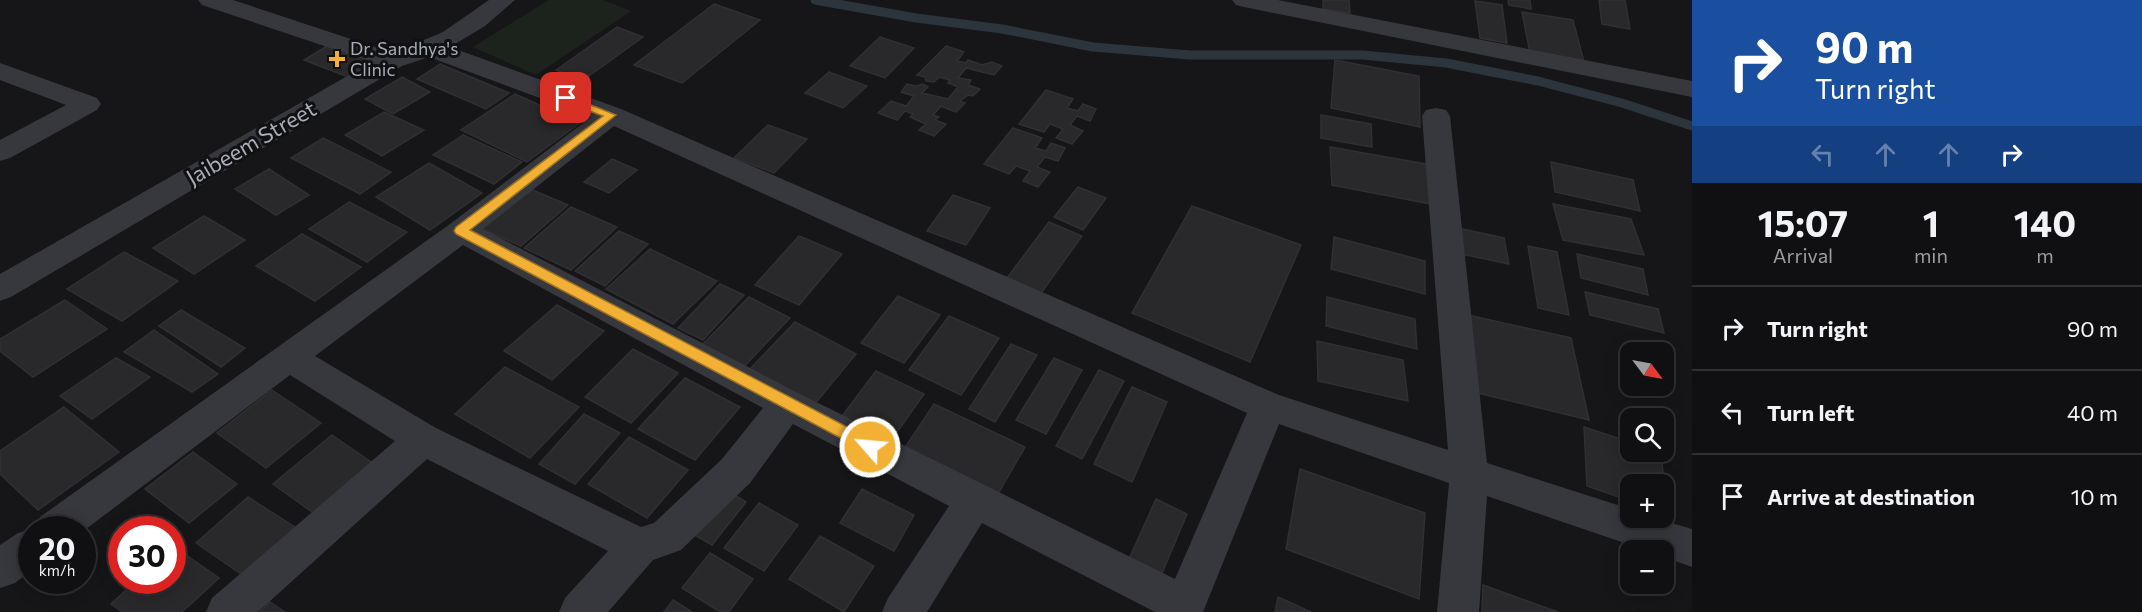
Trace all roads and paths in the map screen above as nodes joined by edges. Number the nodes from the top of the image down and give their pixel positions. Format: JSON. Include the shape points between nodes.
{"nodes":[{"id":1,"x":210,"y":0,"type":"edge"},
{"id":2,"x":502,"y":0,"type":"edge"},
{"id":3,"x":1244,"y":0,"type":"edge"},
{"id":4,"x":431,"y":49,"type":"junction"},
{"id":5,"x":393,"y":61,"type":"junction"},
{"id":6,"x":0,"y":71,"type":"edge"},
{"id":7,"x":1691,"y":89,"type":"edge"},
{"id":8,"x":611,"y":115,"type":"junction"},
{"id":9,"x":1436,"y":116,"type":"dead end"},
{"id":10,"x":0,"y":152,"type":"edge"},
{"id":11,"x":461,"y":231,"type":"junction"},
{"id":12,"x":0,"y":290,"type":"edge"},
{"id":13,"x":288,"y":357,"type":"junction"},
{"id":14,"x":787,"y":404,"type":"junction"},
{"id":15,"x":1268,"y":406,"type":"junction"},
{"id":16,"x":423,"y":439,"type":"junction"},
{"id":17,"x":1469,"y":473,"type":"junction"},
{"id":18,"x":975,"y":500,"type":"junction"},
{"id":19,"x":73,"y":516,"type":"edge"},
{"id":20,"x":639,"y":546,"type":"junction"},
{"id":21,"x":1692,"y":548,"type":"edge"},
{"id":22,"x":18,"y":556,"type":"edge"},
{"id":23,"x":0,"y":569,"type":"edge"},
{"id":24,"x":1183,"y":609,"type":"edge"},
{"id":25,"x":228,"y":612,"type":"edge"},
{"id":26,"x":580,"y":612,"type":"edge"},
{"id":27,"x":903,"y":612,"type":"edge"},
{"id":28,"x":1458,"y":612,"type":"edge"}],
"edges":[{"from":1,"to":5,"type":"street"},
{"from":2,"to":4,"type":"street","name":"Jaibeem Street","via":[[468,29]]},
{"from":3,"to":7,"type":"street"},
{"from":4,"to":5,"type":"street","name":"Jaibeem Street"},
{"from":4,"to":8,"type":"street"},
{"from":5,"to":12,"type":"street","name":"Jaibeem Street"},
{"from":6,"to":10,"type":"street","via":[[88,104]]},
{"from":8,"to":11,"type":"street"},
{"from":8,"to":15,"type":"street"},
{"from":9,"to":17,"type":"street"},
{"from":11,"to":13,"type":"street"},
{"from":11,"to":14,"type":"street"},
{"from":13,"to":16,"type":"street"},
{"from":13,"to":19,"type":"street"},
{"from":14,"to":18,"type":"street"},
{"from":14,"to":20,"type":"street","via":[[736,471],[667,537]]},
{"from":15,"to":17,"type":"street"},
{"from":15,"to":24,"type":"street"},
{"from":16,"to":20,"type":"street"},
{"from":16,"to":25,"type":"street"},
{"from":17,"to":21,"type":"street"},
{"from":17,"to":28,"type":"street"},
{"from":18,"to":24,"type":"street"},
{"from":18,"to":27,"type":"street"},
{"from":20,"to":26,"type":"street"},
{"from":22,"to":23,"type":"street"}]}
